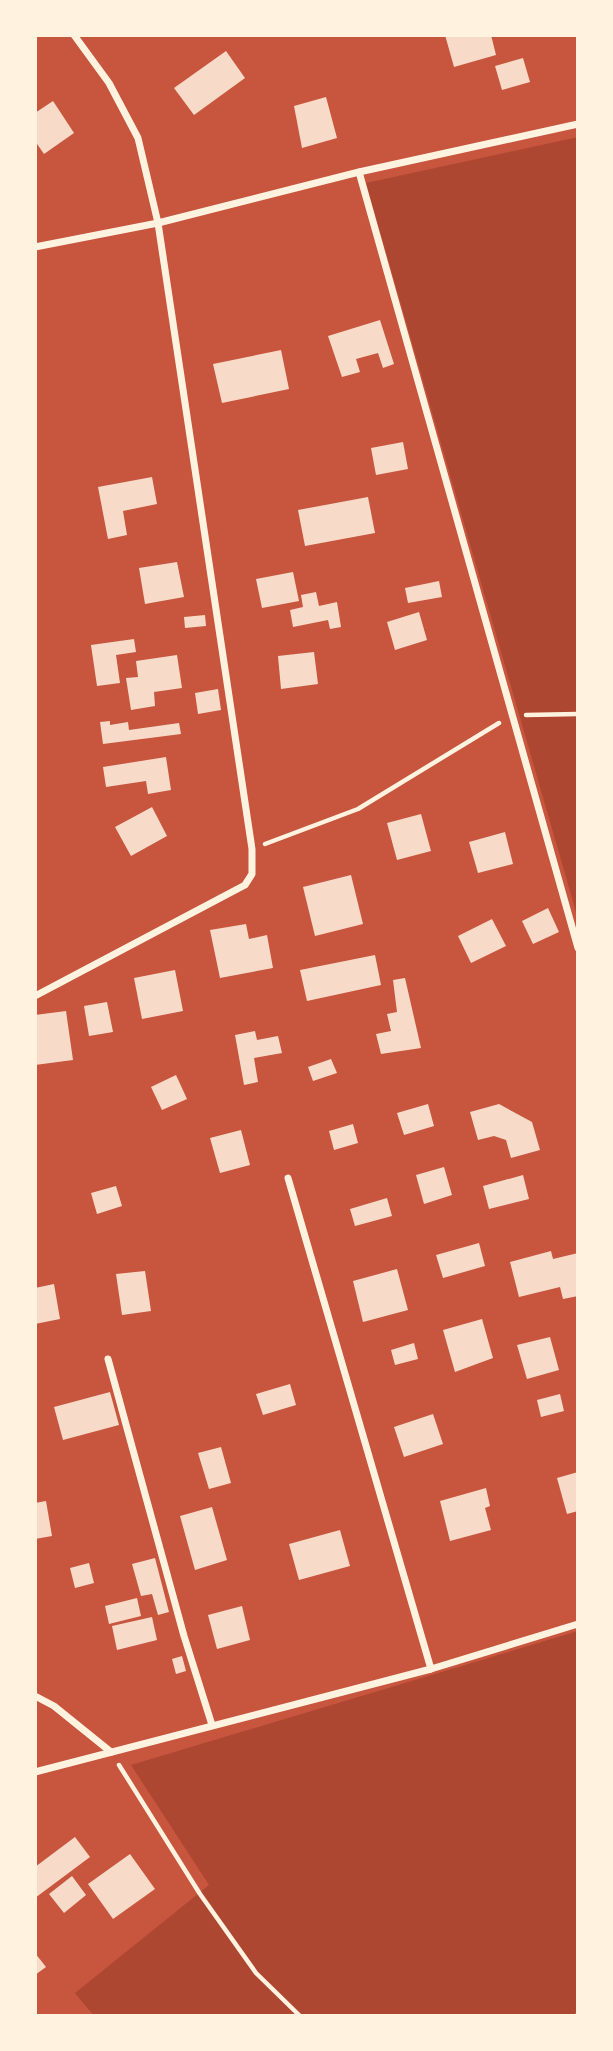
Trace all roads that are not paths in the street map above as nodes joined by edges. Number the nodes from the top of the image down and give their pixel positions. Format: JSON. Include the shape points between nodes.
{"nodes":[{"id":1,"x":74,"y":35,"type":"edge"},
{"id":2,"x":578,"y":124,"type":"edge"},
{"id":3,"x":359,"y":172,"type":"junction"},
{"id":4,"x":158,"y":223,"type":"junction"},
{"id":5,"x":35,"y":247,"type":"edge"},
{"id":6,"x":578,"y":948,"type":"edge"},
{"id":7,"x":35,"y":996,"type":"edge"},
{"id":8,"x":288,"y":1178,"type":"dead end"},
{"id":9,"x":108,"y":1359,"type":"dead end"},
{"id":10,"x":578,"y":1624,"type":"edge"},
{"id":11,"x":431,"y":1669,"type":"junction"},
{"id":12,"x":35,"y":1696,"type":"edge"},
{"id":13,"x":212,"y":1725,"type":"junction"},
{"id":14,"x":111,"y":1752,"type":"junction"},
{"id":15,"x":35,"y":1772,"type":"edge"}],
"edges":[{"from":1,"to":4,"type":"street","via":[[109,83],[138,138]]},
{"from":2,"to":3,"type":"street"},
{"from":3,"to":4,"type":"street"},
{"from":3,"to":6,"type":"street"},
{"from":4,"to":5,"type":"street"},
{"from":4,"to":7,"type":"street","via":[[252,849],[252,874],[245,886]]},
{"from":8,"to":11,"type":"street"},
{"from":9,"to":13,"type":"street"},
{"from":10,"to":11,"type":"street"},
{"from":11,"to":13,"type":"street"},
{"from":12,"to":14,"type":"street"},
{"from":13,"to":14,"type":"street"},
{"from":14,"to":15,"type":"street"}]}
